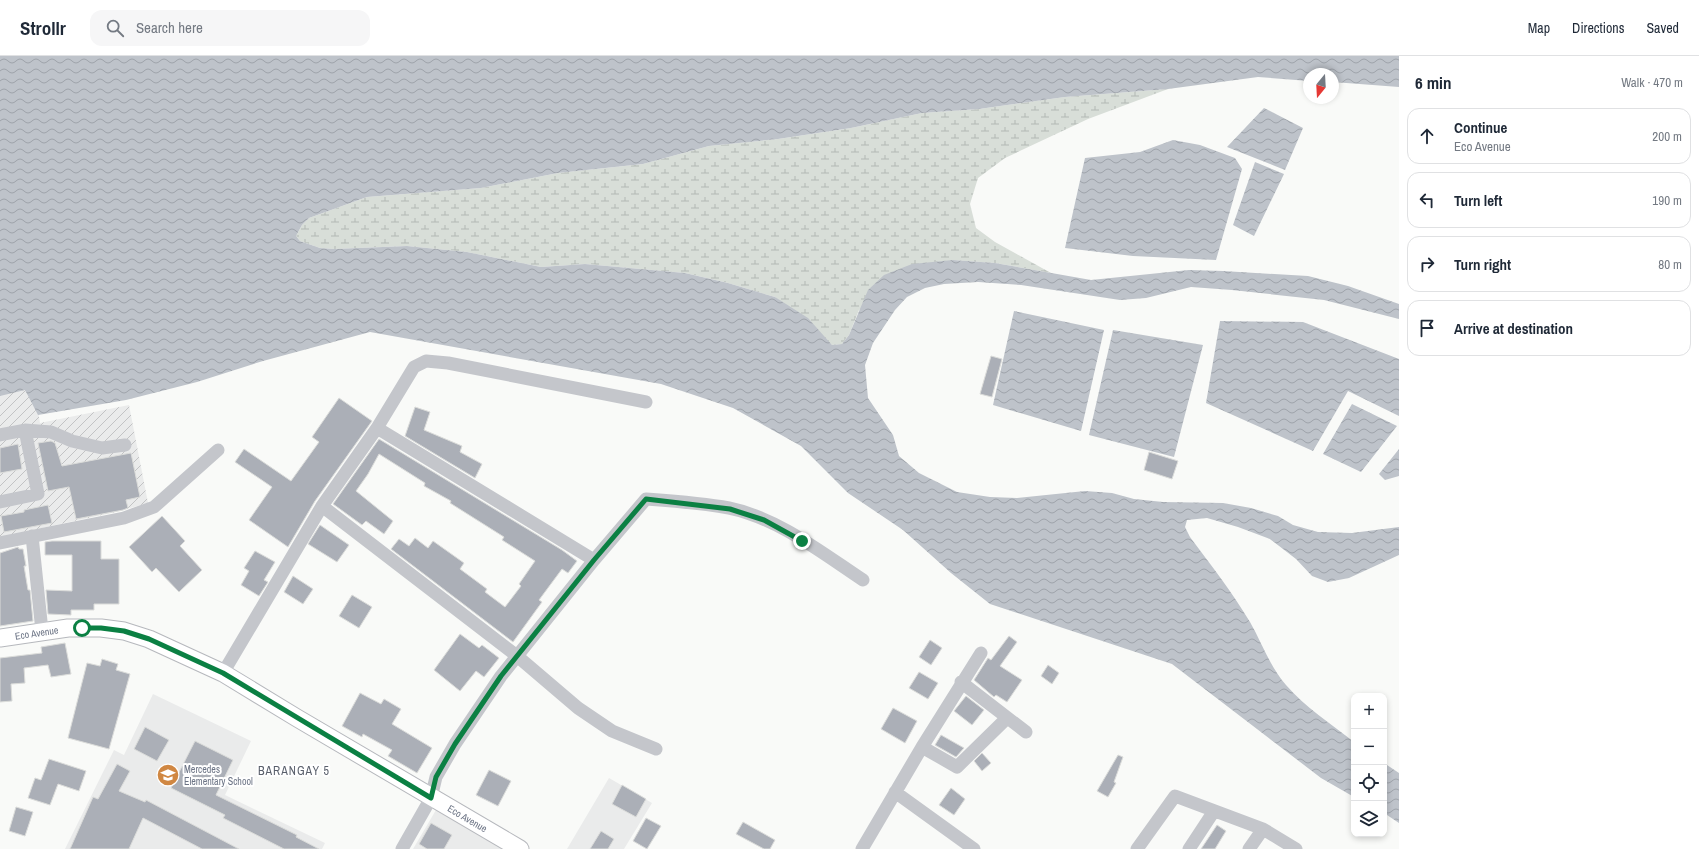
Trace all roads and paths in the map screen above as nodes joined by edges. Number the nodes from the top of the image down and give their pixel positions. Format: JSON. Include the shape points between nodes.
{"nodes":[{"id":1,"x":646,"y":402,"type":"dead end"},
{"id":2,"x":377,"y":428,"type":"junction"},
{"id":3,"x":25,"y":430,"type":"junction"},
{"id":4,"x":0,"y":434,"type":"edge"},
{"id":5,"x":125,"y":445,"type":"dead end"},
{"id":6,"x":218,"y":450,"type":"dead end"},
{"id":7,"x":0,"y":502,"type":"edge"},
{"id":8,"x":322,"y":506,"type":"junction"},
{"id":9,"x":32,"y":536,"type":"junction"},
{"id":10,"x":0,"y":543,"type":"edge"},
{"id":11,"x":594,"y":560,"type":"junction"},
{"id":12,"x":863,"y":580,"type":"dead end"},
{"id":13,"x":42,"y":631,"type":"junction"},
{"id":14,"x":0,"y":638,"type":"edge"},
{"id":15,"x":981,"y":653,"type":"dead end"},
{"id":16,"x":517,"y":656,"type":"junction"},
{"id":17,"x":223,"y":673,"type":"junction"},
{"id":18,"x":962,"y":682,"type":"junction"},
{"id":19,"x":1007,"y":718,"type":"junction"},
{"id":20,"x":1026,"y":732,"type":"dead end"},
{"id":21,"x":922,"y":747,"type":"junction"},
{"id":22,"x":656,"y":749,"type":"dead end"},
{"id":23,"x":895,"y":792,"type":"junction"},
{"id":24,"x":431,"y":798,"type":"junction"},
{"id":25,"x":1214,"y":811,"type":"junction"},
{"id":26,"x":1264,"y":829,"type":"junction"},
{"id":27,"x":402,"y":849,"type":"edge"},
{"id":28,"x":520,"y":849,"type":"edge"},
{"id":29,"x":862,"y":849,"type":"edge"},
{"id":30,"x":974,"y":849,"type":"edge"},
{"id":31,"x":1137,"y":849,"type":"edge"},
{"id":32,"x":1189,"y":849,"type":"edge"},
{"id":33,"x":1249,"y":849,"type":"edge"},
{"id":34,"x":1296,"y":849,"type":"edge"}],
"edges":[{"from":1,"to":2,"type":"street","via":[[448,363],[426,361],[414,367]]},
{"from":2,"to":8,"type":"street"},
{"from":2,"to":11,"type":"street"},
{"from":3,"to":4,"type":"street"},
{"from":3,"to":5,"type":"street","via":[[51,432],[72,441],[102,448]]},
{"from":3,"to":7,"type":"street","via":[[38,494]]},
{"from":6,"to":9,"type":"street","via":[[154,507],[124,518]]},
{"from":8,"to":16,"type":"street"},
{"from":8,"to":17,"type":"street"},
{"from":9,"to":10,"type":"street"},
{"from":9,"to":13,"type":"street"},
{"from":11,"to":12,"type":"street","via":[[646,499],[668,500],[730,509],[764,520]]},
{"from":11,"to":16,"type":"street"},
{"from":13,"to":14,"type":"main road","name":"Eco Avenue"},
{"from":13,"to":17,"type":"main road","name":"Eco Avenue","via":[[68,628],[124,631],[149,639]]},
{"from":15,"to":18,"type":"street"},
{"from":16,"to":22,"type":"street","via":[[598,722],[612,731]]},
{"from":16,"to":24,"type":"street","via":[[455,744],[436,777]]},
{"from":17,"to":24,"type":"main road","name":"Eco Avenue"},
{"from":18,"to":19,"type":"street"},
{"from":18,"to":21,"type":"street"},
{"from":19,"to":20,"type":"street"},
{"from":19,"to":21,"type":"street","via":[[957,767]]},
{"from":21,"to":23,"type":"street"},
{"from":23,"to":29,"type":"street"},
{"from":23,"to":30,"type":"street"},
{"from":24,"to":27,"type":"street"},
{"from":24,"to":28,"type":"main road","name":"Eco Avenue"},
{"from":25,"to":26,"type":"street"},
{"from":25,"to":31,"type":"street","via":[[1175,796]]},
{"from":25,"to":32,"type":"street"},
{"from":26,"to":33,"type":"street"},
{"from":26,"to":34,"type":"street"}]}
